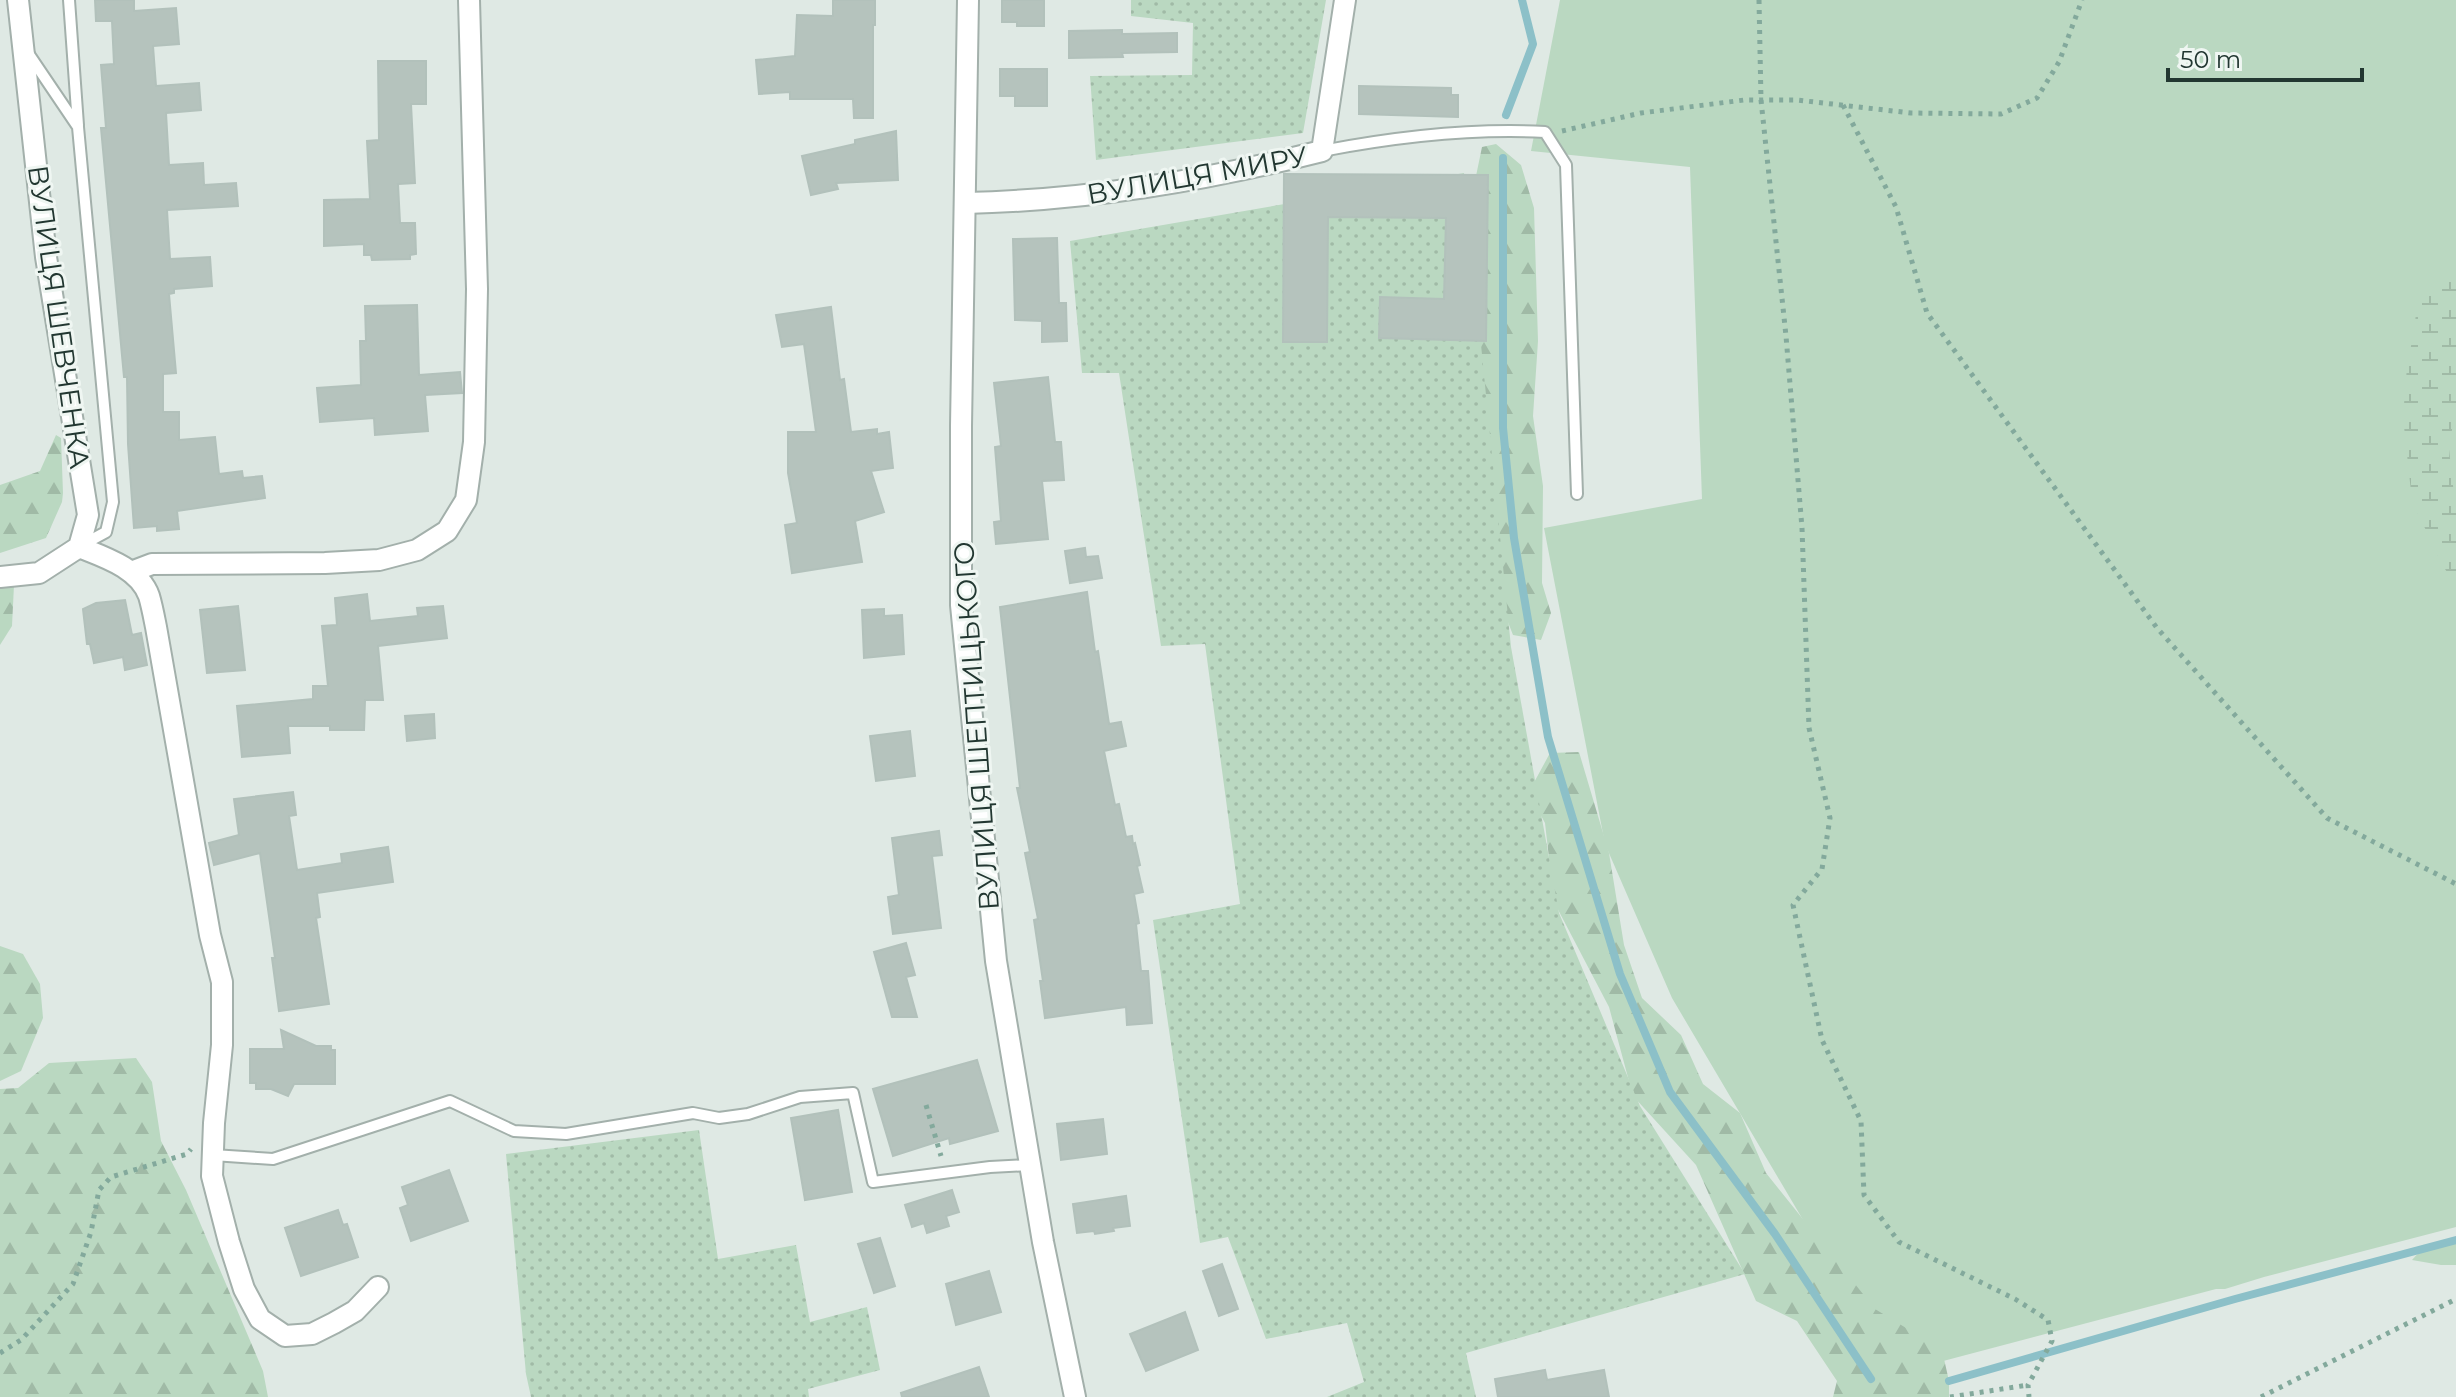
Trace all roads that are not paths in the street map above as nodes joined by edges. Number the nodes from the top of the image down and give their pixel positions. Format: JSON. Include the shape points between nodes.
{"nodes":[{"id":1,"x":18,"y":0,"type":"edge"},
{"id":2,"x":69,"y":0,"type":"edge"},
{"id":3,"x":469,"y":0,"type":"edge"},
{"id":4,"x":968,"y":0,"type":"edge"},
{"id":5,"x":1345,"y":0,"type":"edge"},
{"id":6,"x":23,"y":45,"type":"junction"},
{"id":7,"x":78,"y":127,"type":"junction"},
{"id":8,"x":1322,"y":151,"type":"junction"},
{"id":9,"x":966,"y":203,"type":"junction"},
{"id":10,"x":1577,"y":494,"type":"dead end"},
{"id":11,"x":79,"y":547,"type":"junction"},
{"id":12,"x":131,"y":572,"type":"junction"},
{"id":13,"x":0,"y":577,"type":"edge"},
{"id":14,"x":213,"y":1155,"type":"junction"},
{"id":15,"x":1030,"y":1165,"type":"junction"},
{"id":16,"x":378,"y":1287,"type":"dead end"},
{"id":17,"x":1075,"y":1397,"type":"edge"}],
"edges":[{"from":1,"to":6,"type":"street","name":"ВУЛИЦЯ ШЕВЧЕНКА"},
{"from":2,"to":7,"type":"lane"},
{"from":3,"to":12,"type":"street","via":[[477,289],[474,442],[466,500],[447,531],[417,550],[379,560],[152,564]]},
{"from":4,"to":9,"type":"street","name":"ВУЛИЦЯ ШЕПТИЦЬКОГО"},
{"from":5,"to":8,"type":"street","name":"ВУЛИЦЯ МИРУ"},
{"from":6,"to":7,"type":"lane"},
{"from":6,"to":11,"type":"street","name":"ВУЛИЦЯ ШЕВЧЕНКА","via":[[46,257],[88,515]]},
{"from":7,"to":11,"type":"lane","via":[[113,502],[106,532]]},
{"from":8,"to":9,"type":"street","name":"ВУЛИЦЯ МИРУ","via":[[1121,193]]},
{"from":8,"to":10,"type":"lane","via":[[1500,130],[1545,132],[1566,165]]},
{"from":9,"to":15,"type":"street","name":"ВУЛИЦЯ ШЕПТИЦЬКОГО","via":[[961,605],[996,961]]},
{"from":11,"to":12,"type":"street"},
{"from":11,"to":13,"type":"street","via":[[39,573]]},
{"from":12,"to":14,"type":"street","via":[[148,593],[156,627],[222,982]]},
{"from":14,"to":15,"type":"lane","via":[[273,1159],[450,1101],[514,1131],[566,1134],[693,1113],[719,1118],[748,1114],[800,1097],[853,1093],[873,1182]]},
{"from":14,"to":16,"type":"street","via":[[212,1176],[229,1242],[260,1319],[285,1336],[312,1334],[355,1311]]},
{"from":15,"to":17,"type":"street","name":"ВУЛИЦЯ ШЕПТИЦЬКОГО"}]}
